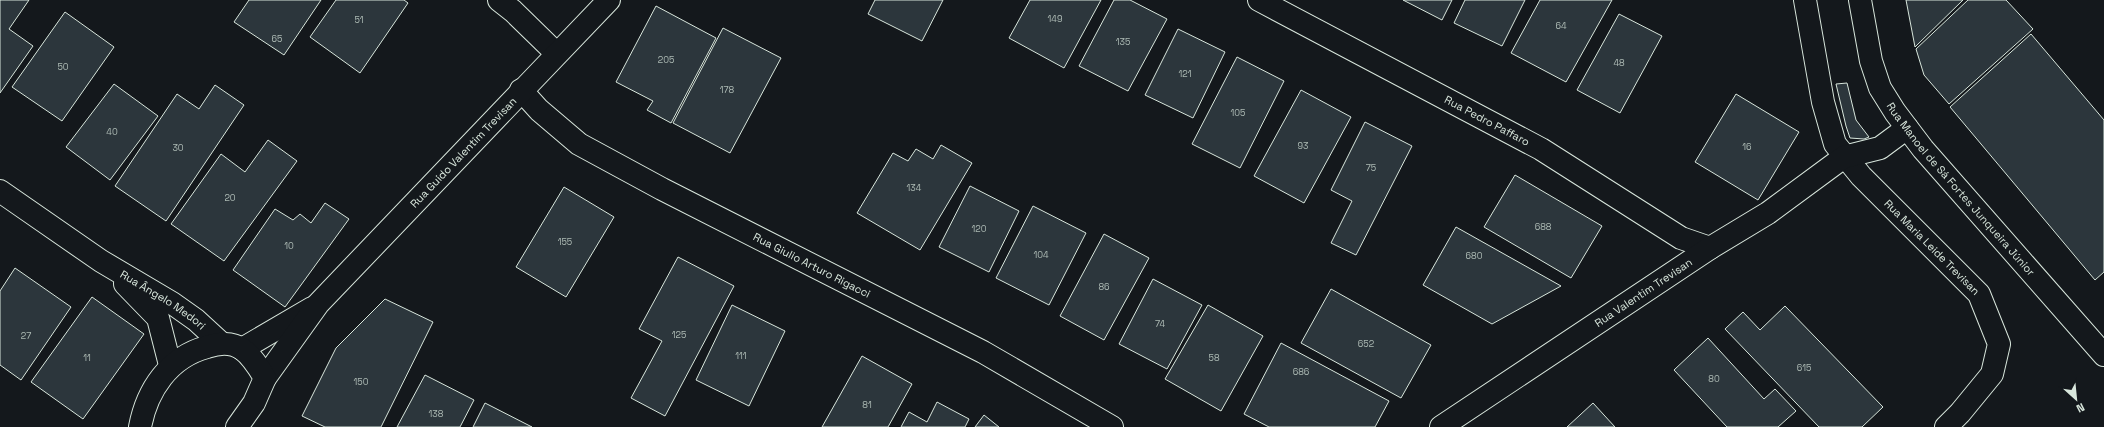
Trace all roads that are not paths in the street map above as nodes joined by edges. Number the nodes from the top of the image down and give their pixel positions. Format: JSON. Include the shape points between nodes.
{"nodes":[{"id":1,"x":499,"y":0,"type":"edge"},
{"id":2,"x":609,"y":0,"type":"edge"},
{"id":3,"x":1259,"y":0,"type":"edge"},
{"id":4,"x":1805,"y":0,"type":"edge"},
{"id":5,"x":1860,"y":0,"type":"edge"},
{"id":6,"x":556,"y":53,"type":"junction"},
{"id":7,"x":522,"y":90,"type":"junction"},
{"id":8,"x":1907,"y":128,"type":"junction"},
{"id":9,"x":1844,"y":157,"type":"junction"},
{"id":10,"x":0,"y":191,"type":"edge"},
{"id":11,"x":1710,"y":248,"type":"junction"},
{"id":12,"x":101,"y":261,"type":"junction"},
{"id":13,"x":318,"y":304,"type":"junction"},
{"id":14,"x":221,"y":343,"type":"junction"},
{"id":15,"x":242,"y":349,"type":"junction"},
{"id":16,"x":2104,"y":355,"type":"edge"},
{"id":17,"x":170,"y":365,"type":"junction"},
{"id":18,"x":265,"y":378,"type":"junction"},
{"id":19,"x":243,"y":425,"type":"edge"},
{"id":20,"x":140,"y":427,"type":"edge"},
{"id":21,"x":1112,"y":427,"type":"edge"},
{"id":22,"x":1441,"y":427,"type":"edge"},
{"id":23,"x":1946,"y":427,"type":"edge"}],
"edges":[{"from":1,"to":6,"type":"street"},
{"from":2,"to":6,"type":"street","name":"Rua Guido Valentim Trevisan"},
{"from":3,"to":11,"type":"street","name":"Rua Pedro Paffaro","via":[[1541,149],[1681,238]]},
{"from":4,"to":9,"type":"street","name":"Rua Maria Leide Trevisan","via":[[1823,102],[1835,144]]},
{"from":5,"to":8,"type":"street","name":"Rua Manoel de Sá Fortes Junqueira Júnior","via":[[1871,61],[1880,88]]},
{"from":6,"to":7,"type":"street","name":"Rua Guido Valentim Trevisan"},
{"from":7,"to":13,"type":"street","name":"Rua Guido Valentim Trevisan"},
{"from":7,"to":21,"type":"street","name":"Rua Giulio Arturo Rigacci","via":[[538,110],[579,144],[662,189],[983,352]]},
{"from":8,"to":9,"type":"street","via":[[1880,148]]},
{"from":8,"to":16,"type":"street","name":"Rua Manoel de Sá Fortes Junqueira Júnior"},
{"from":9,"to":11,"type":"street","name":"Rua Valentim Trevisan","via":[[1768,212]]},
{"from":9,"to":23,"type":"street","name":"Rua Maria Leide Trevisan","via":[[1979,294],[1999,344],[1992,374]]},
{"from":10,"to":12,"type":"street","name":"Rua Ângelo Medori"},
{"from":11,"to":22,"type":"street","name":"Rua Valentim Trevisan"},
{"from":12,"to":14,"type":"street","name":"Rua Ângelo Medori","via":[[172,303],[196,320]]},
{"from":12,"to":17,"type":"street","name":"Rua Ângelo Medori","via":[[158,318]]},
{"from":13,"to":15,"type":"street","name":"Rua Guido Valentim Trevisan"},
{"from":13,"to":18,"type":"street","name":"Rua Guido Valentim Trevisan"},
{"from":14,"to":15,"type":"street"},
{"from":14,"to":17,"type":"street","via":[[198,349]]},
{"from":15,"to":18,"type":"street"},
{"from":17,"to":20,"type":"street","via":[[151,392]]},
{"from":18,"to":19,"type":"street","name":"Rua Guido Valentim Trevisan"}]}
